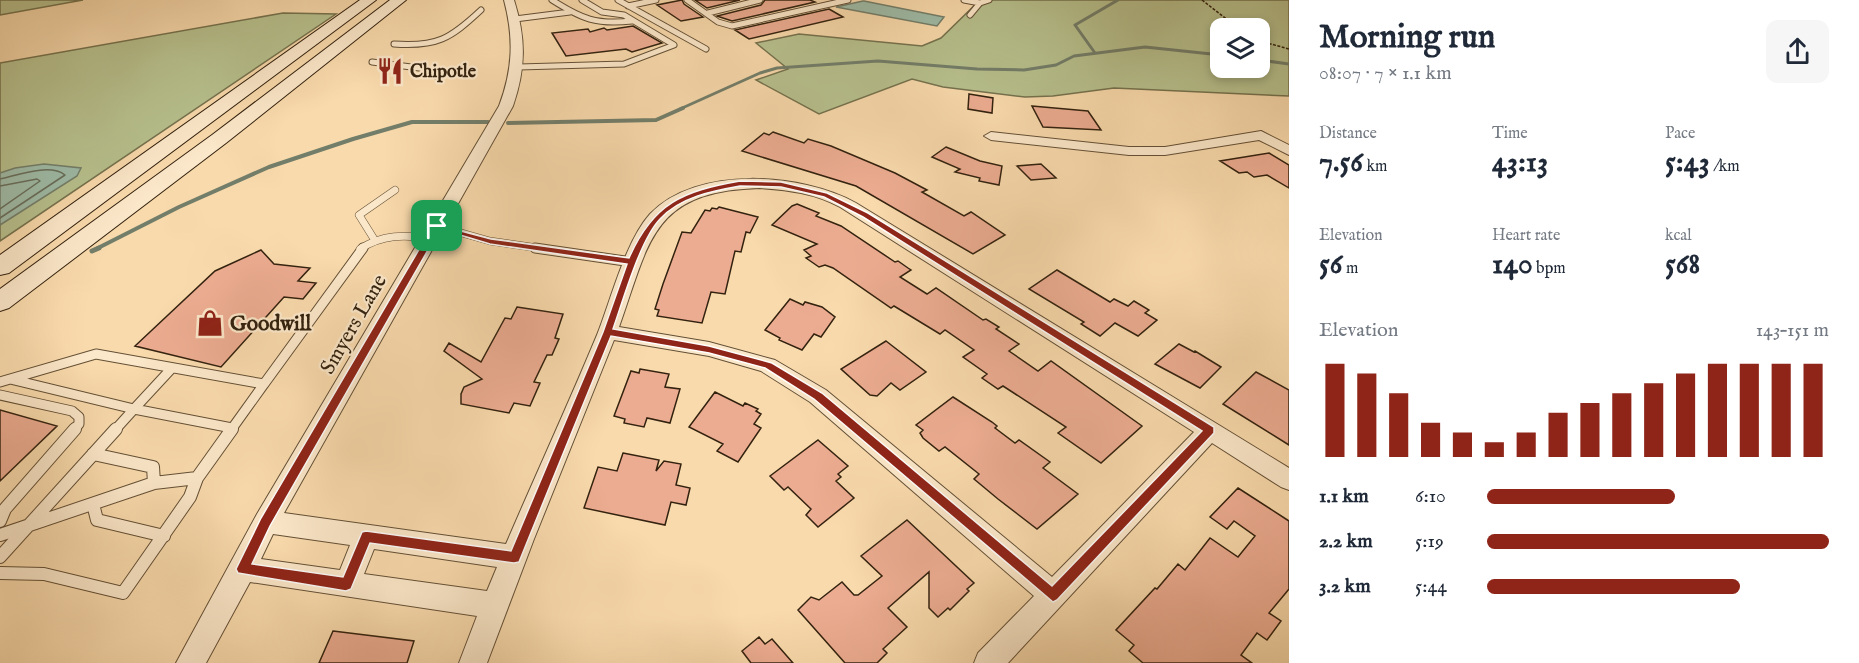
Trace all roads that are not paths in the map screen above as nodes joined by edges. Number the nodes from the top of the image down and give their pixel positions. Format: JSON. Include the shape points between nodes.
{"nodes":[{"id":1,"x":369,"y":0,"type":"edge"},
{"id":2,"x":399,"y":0,"type":"edge"},
{"id":3,"x":509,"y":0,"type":"edge"},
{"id":4,"x":552,"y":0,"type":"edge"},
{"id":5,"x":582,"y":0,"type":"edge"},
{"id":6,"x":618,"y":0,"type":"edge"},
{"id":7,"x":656,"y":0,"type":"edge"},
{"id":8,"x":687,"y":0,"type":"edge"},
{"id":9,"x":760,"y":0,"type":"edge"},
{"id":10,"x":809,"y":0,"type":"edge"},
{"id":11,"x":848,"y":0,"type":"edge"},
{"id":12,"x":964,"y":0,"type":"edge"},
{"id":13,"x":989,"y":0,"type":"edge"},
{"id":14,"x":980,"y":3,"type":"junction"},
{"id":15,"x":628,"y":6,"type":"junction"},
{"id":16,"x":820,"y":6,"type":"junction"},
{"id":17,"x":481,"y":10,"type":"dead end"},
{"id":18,"x":570,"y":12,"type":"junction"},
{"id":19,"x":708,"y":13,"type":"junction"},
{"id":20,"x":970,"y":15,"type":"dead end"},
{"id":21,"x":515,"y":19,"type":"junction"},
{"id":22,"x":632,"y":21,"type":"junction"},
{"id":23,"x":394,"y":44,"type":"dead end"},
{"id":24,"x":706,"y":49,"type":"dead end"},
{"id":25,"x":372,"y":62,"type":"dead end"},
{"id":26,"x":519,"y":67,"type":"junction"},
{"id":27,"x":436,"y":76,"type":"dead end"},
{"id":28,"x":991,"y":136,"type":"dead end"},
{"id":29,"x":175,"y":142,"type":"junction"},
{"id":30,"x":1289,"y":151,"type":"edge"},
{"id":31,"x":108,"y":190,"type":"junction"},
{"id":32,"x":395,"y":190,"type":"dead end"},
{"id":33,"x":434,"y":232,"type":"junction"},
{"id":34,"x":374,"y":239,"type":"junction"},
{"id":35,"x":632,"y":262,"type":"junction"},
{"id":36,"x":0,"y":267,"type":"edge"},
{"id":37,"x":0,"y":282,"type":"edge"},
{"id":38,"x":0,"y":294,"type":"edge"},
{"id":39,"x":0,"y":302,"type":"edge"},
{"id":40,"x":608,"y":332,"type":"junction"},
{"id":41,"x":172,"y":368,"type":"junction"},
{"id":42,"x":3,"y":380,"type":"edge"},
{"id":43,"x":264,"y":384,"type":"junction"},
{"id":44,"x":0,"y":395,"type":"edge"},
{"id":45,"x":134,"y":409,"type":"junction"},
{"id":46,"x":232,"y":428,"type":"junction"},
{"id":47,"x":1210,"y":430,"type":"junction"},
{"id":48,"x":93,"y":454,"type":"junction"},
{"id":49,"x":196,"y":478,"type":"junction"},
{"id":50,"x":1289,"y":480,"type":"edge"},
{"id":51,"x":154,"y":483,"type":"junction"},
{"id":52,"x":93,"y":504,"type":"junction"},
{"id":53,"x":0,"y":521,"type":"edge"},
{"id":54,"x":266,"y":522,"type":"junction"},
{"id":55,"x":30,"y":524,"type":"junction"},
{"id":56,"x":0,"y":535,"type":"edge"},
{"id":57,"x":164,"y":536,"type":"junction"},
{"id":58,"x":366,"y":537,"type":"junction"},
{"id":59,"x":0,"y":557,"type":"edge"},
{"id":60,"x":514,"y":557,"type":"junction"},
{"id":61,"x":243,"y":569,"type":"junction"},
{"id":62,"x":0,"y":573,"type":"edge"},
{"id":63,"x":346,"y":584,"type":"junction"},
{"id":64,"x":1053,"y":595,"type":"junction"},
{"id":65,"x":494,"y":605,"type":"junction"},
{"id":66,"x":190,"y":663,"type":"edge"},
{"id":67,"x":473,"y":663,"type":"edge"},
{"id":68,"x":988,"y":663,"type":"edge"}],
"edges":[{"from":1,"to":29,"type":"main road"},
{"from":2,"to":39,"type":"main road"},
{"from":3,"to":21,"type":"street","name":"Smyers Lane"},
{"from":4,"to":18,"type":"lane"},
{"from":5,"to":22,"type":"lane","via":[[602,12],[624,15]]},
{"from":6,"to":15,"type":"lane"},
{"from":7,"to":15,"type":"lane"},
{"from":8,"to":19,"type":"lane"},
{"from":9,"to":19,"type":"lane"},
{"from":10,"to":16,"type":"lane"},
{"from":11,"to":16,"type":"lane"},
{"from":12,"to":14,"type":"lane"},
{"from":13,"to":14,"type":"lane"},
{"from":14,"to":20,"type":"lane"},
{"from":15,"to":24,"type":"lane"},
{"from":16,"to":19,"type":"lane","via":[[732,26],[718,22]]},
{"from":17,"to":23,"type":"lane","via":[[448,40],[425,46]]},
{"from":18,"to":21,"type":"lane"},
{"from":18,"to":22,"type":"lane","via":[[588,22]]},
{"from":21,"to":26,"type":"street","name":"Smyers Lane"},
{"from":22,"to":26,"type":"lane","via":[[674,45],[624,64]]},
{"from":25,"to":27,"type":"lane","via":[[427,69]]},
{"from":26,"to":33,"type":"street","name":"Smyers Lane","via":[[506,106]]},
{"from":28,"to":30,"type":"street","via":[[1117,150],[1165,151],[1261,135]]},
{"from":29,"to":31,"type":"main road"},
{"from":29,"to":38,"type":"main road","via":[[173,160],[147,184]]},
{"from":31,"to":36,"type":"main road"},
{"from":31,"to":37,"type":"main road","via":[[91,214]]},
{"from":32,"to":34,"type":"lane","via":[[359,215]]},
{"from":33,"to":34,"type":"lane"},
{"from":33,"to":35,"type":"lane"},
{"from":33,"to":54,"type":"street","name":"Smyers Lane"},
{"from":34,"to":43,"type":"lane","via":[[359,250]]},
{"from":35,"to":40,"type":"street"},
{"from":35,"to":47,"type":"street","via":[[656,218],[704,190],[740,184],[781,184],[827,195],[866,215]]},
{"from":40,"to":60,"type":"street"},
{"from":40,"to":64,"type":"street","via":[[709,349],[768,365],[818,396]]},
{"from":41,"to":42,"type":"lane","via":[[96,354]]},
{"from":41,"to":43,"type":"lane"},
{"from":41,"to":45,"type":"lane"},
{"from":42,"to":45,"type":"lane"},
{"from":43,"to":46,"type":"lane"},
{"from":44,"to":53,"type":"lane","via":[[72,411],[79,417],[79,424],[5,509]]},
{"from":45,"to":46,"type":"lane"},
{"from":45,"to":48,"type":"lane"},
{"from":46,"to":49,"type":"lane"},
{"from":47,"to":50,"type":"street"},
{"from":47,"to":64,"type":"street"},
{"from":48,"to":51,"type":"lane","via":[[153,467]]},
{"from":48,"to":55,"type":"lane"},
{"from":49,"to":51,"type":"lane"},
{"from":49,"to":57,"type":"lane","via":[[190,497]]},
{"from":51,"to":52,"type":"lane"},
{"from":52,"to":55,"type":"lane"},
{"from":52,"to":57,"type":"lane","via":[[97,520]]},
{"from":54,"to":58,"type":"street"},
{"from":54,"to":61,"type":"street","name":"Smyers Lane"},
{"from":55,"to":56,"type":"lane"},
{"from":55,"to":59,"type":"lane"},
{"from":57,"to":62,"type":"lane","via":[[123,593],[44,574]]},
{"from":58,"to":60,"type":"street"},
{"from":58,"to":63,"type":"street"},
{"from":60,"to":65,"type":"street"},
{"from":61,"to":63,"type":"street"},
{"from":61,"to":66,"type":"street","name":"Smyers Lane"},
{"from":63,"to":65,"type":"street"},
{"from":64,"to":68,"type":"street"},
{"from":65,"to":67,"type":"street"}]}
